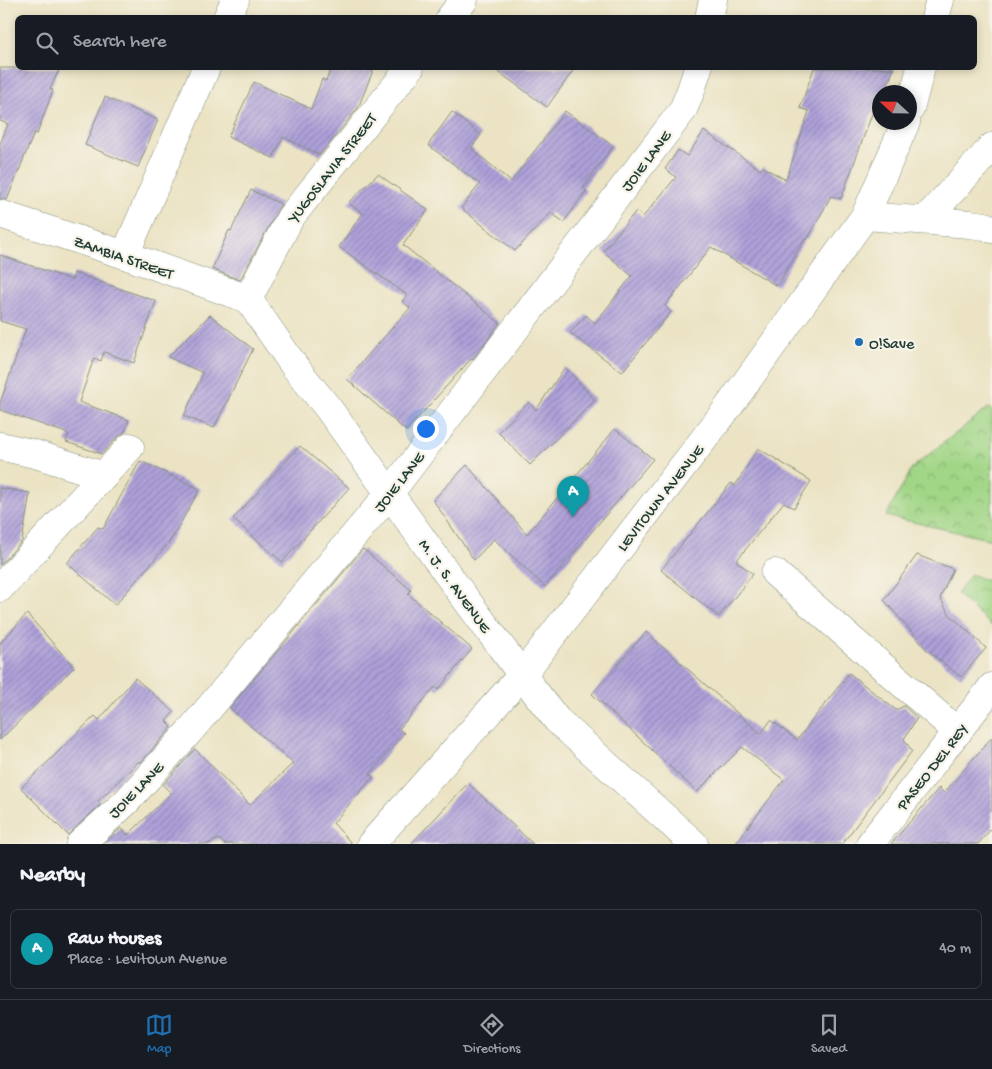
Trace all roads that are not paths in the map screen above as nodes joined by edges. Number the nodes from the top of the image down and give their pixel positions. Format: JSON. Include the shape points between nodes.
{"nodes":[{"id":1,"x":235,"y":0,"type":"edge"},
{"id":2,"x":464,"y":0,"type":"edge"},
{"id":3,"x":713,"y":0,"type":"edge"},
{"id":4,"x":940,"y":0,"type":"edge"},
{"id":5,"x":228,"y":15,"type":"edge"},
{"id":6,"x":452,"y":15,"type":"edge"},
{"id":7,"x":710,"y":15,"type":"edge"},
{"id":8,"x":936,"y":15,"type":"edge"},
{"id":9,"x":205,"y":70,"type":"edge"},
{"id":10,"x":408,"y":70,"type":"edge"},
{"id":11,"x":697,"y":70,"type":"edge"},
{"id":12,"x":920,"y":70,"type":"edge"},
{"id":13,"x":916,"y":85,"type":"edge"},
{"id":14,"x":903,"y":130,"type":"edge"},
{"id":15,"x":992,"y":147,"type":"edge"},
{"id":16,"x":0,"y":214,"type":"edge"},
{"id":17,"x":865,"y":216,"type":"junction"},
{"id":18,"x":925,"y":220,"type":"junction"},
{"id":19,"x":992,"y":229,"type":"edge"},
{"id":20,"x":125,"y":255,"type":"junction"},
{"id":21,"x":248,"y":300,"type":"junction"},
{"id":22,"x":0,"y":446,"type":"edge"},
{"id":23,"x":130,"y":447,"type":"dead end"},
{"id":24,"x":104,"y":476,"type":"junction"},
{"id":25,"x":389,"y":494,"type":"junction"},
{"id":26,"x":775,"y":573,"type":"dead end"},
{"id":27,"x":0,"y":588,"type":"edge"},
{"id":28,"x":522,"y":675,"type":"junction"},
{"id":29,"x":992,"y":687,"type":"edge"},
{"id":30,"x":958,"y":732,"type":"junction"},
{"id":31,"x":80,"y":844,"type":"edge"},
{"id":32,"x":371,"y":844,"type":"edge"},
{"id":33,"x":694,"y":844,"type":"edge"},
{"id":34,"x":870,"y":844,"type":"edge"}],
"edges":[{"from":1,"to":5,"type":"street"},
{"from":2,"to":6,"type":"street"},
{"from":3,"to":7,"type":"street"},
{"from":4,"to":8,"type":"street"},
{"from":9,"to":20,"type":"street"},
{"from":10,"to":21,"type":"street","name":"YUGOSLAVIA STREET","via":[[290,218]]},
{"from":11,"to":25,"type":"street","name":"JOIE LANE","via":[[683,110]]},
{"from":12,"to":13,"type":"street"},
{"from":14,"to":17,"type":"street","name":"LEVITOWN AVENUE"},
{"from":15,"to":18,"type":"street"},
{"from":16,"to":20,"type":"street","name":"ZAMBIA STREET"},
{"from":17,"to":18,"type":"street"},
{"from":17,"to":28,"type":"street","name":"LEVITOWN AVENUE","via":[[727,408]]},
{"from":18,"to":19,"type":"street"},
{"from":20,"to":21,"type":"street","name":"ZAMBIA STREET"},
{"from":21,"to":25,"type":"street","name":"M. J. S. AVENUE"},
{"from":22,"to":24,"type":"street"},
{"from":23,"to":24,"type":"street"},
{"from":24,"to":27,"type":"street"},
{"from":25,"to":28,"type":"street","name":"M. J. S. AVENUE"},
{"from":25,"to":31,"type":"street","name":"JOIE LANE","via":[[189,732],[126,802]]},
{"from":26,"to":30,"type":"street"},
{"from":28,"to":32,"type":"street","name":"LEVITOWN AVENUE"},
{"from":28,"to":33,"type":"street","name":"M. J. S. AVENUE","via":[[557,720]]},
{"from":29,"to":30,"type":"street","name":"PASEO DEL REY"},
{"from":30,"to":34,"type":"street","name":"PASEO DEL REY"}]}
